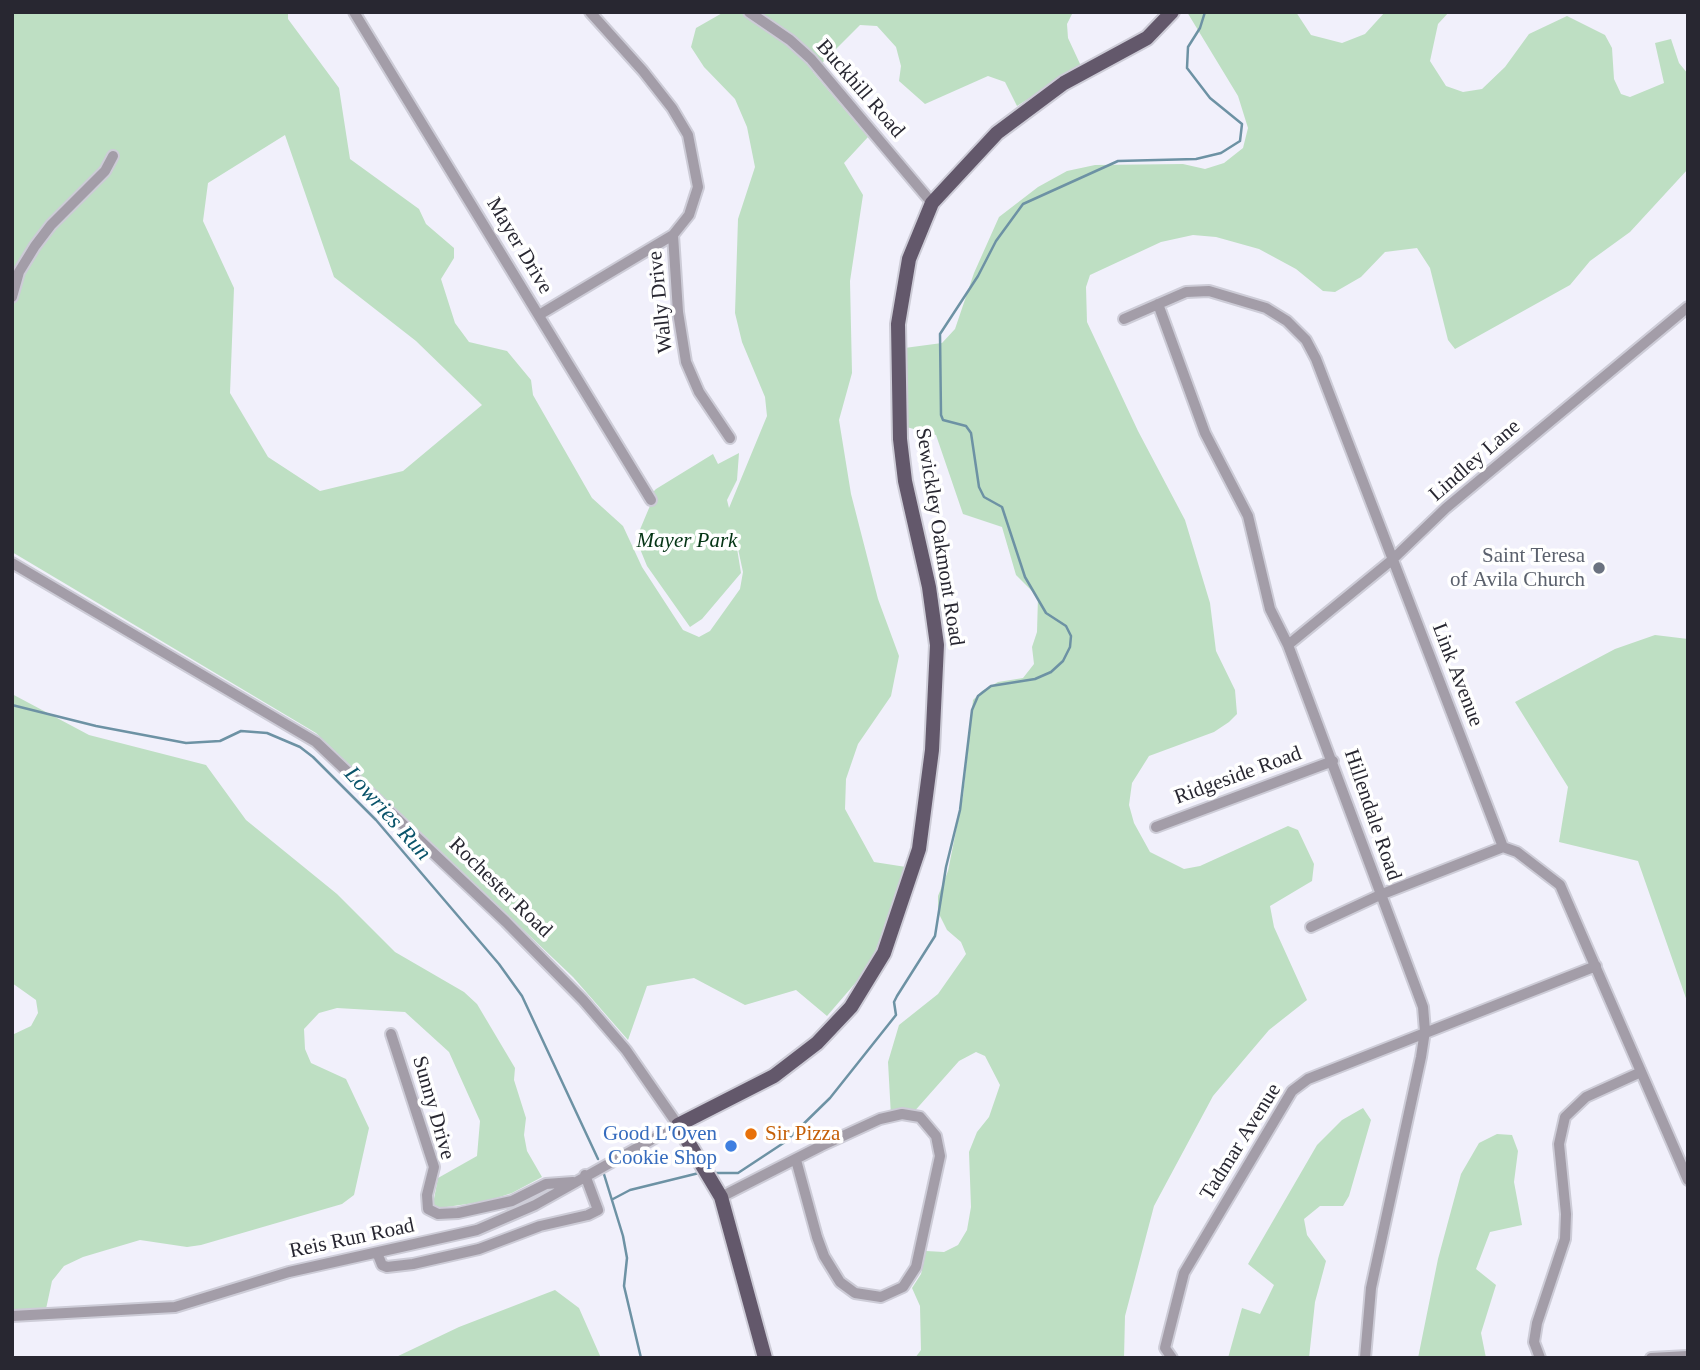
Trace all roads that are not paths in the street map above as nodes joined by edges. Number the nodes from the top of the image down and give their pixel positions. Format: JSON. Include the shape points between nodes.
{"nodes":[{"id":1,"x":354,"y":12,"type":"edge"},
{"id":2,"x":590,"y":12,"type":"edge"},
{"id":3,"x":749,"y":12,"type":"edge"},
{"id":4,"x":1172,"y":12,"type":"edge"},
{"id":5,"x":113,"y":156,"type":"dead end"},
{"id":6,"x":932,"y":203,"type":"junction"},
{"id":7,"x":673,"y":235,"type":"junction"},
{"id":8,"x":12,"y":270,"type":"edge"},
{"id":9,"x":16,"y":282,"type":"junction"},
{"id":10,"x":12,"y":297,"type":"edge"},
{"id":11,"x":1158,"y":304,"type":"junction"},
{"id":12,"x":1688,"y":307,"type":"edge"},
{"id":13,"x":539,"y":315,"type":"junction"},
{"id":14,"x":1124,"y":319,"type":"dead end"},
{"id":15,"x":730,"y":438,"type":"dead end"},
{"id":16,"x":651,"y":500,"type":"dead end"},
{"id":17,"x":1392,"y":560,"type":"junction"},
{"id":18,"x":12,"y":563,"type":"edge"},
{"id":19,"x":1288,"y":645,"type":"junction"},
{"id":20,"x":1333,"y":761,"type":"junction"},
{"id":21,"x":1156,"y":827,"type":"dead end"},
{"id":22,"x":1503,"y":847,"type":"junction"},
{"id":23,"x":1380,"y":895,"type":"junction"},
{"id":24,"x":1311,"y":928,"type":"dead end"},
{"id":25,"x":1596,"y":966,"type":"junction"},
{"id":26,"x":1424,"y":1031,"type":"junction"},
{"id":27,"x":391,"y":1034,"type":"dead end"},
{"id":28,"x":1641,"y":1072,"type":"junction"},
{"id":29,"x":678,"y":1125,"type":"junction"},
{"id":30,"x":796,"y":1160,"type":"junction"},
{"id":31,"x":585,"y":1175,"type":"junction"},
{"id":32,"x":1688,"y":1180,"type":"edge"},
{"id":33,"x":573,"y":1182,"type":"junction"},
{"id":34,"x":721,"y":1197,"type":"junction"},
{"id":35,"x":378,"y":1255,"type":"junction"},
{"id":36,"x":12,"y":1316,"type":"edge"},
{"id":37,"x":1688,"y":1356,"type":"edge"},
{"id":38,"x":765,"y":1358,"type":"edge"},
{"id":39,"x":1172,"y":1358,"type":"edge"},
{"id":40,"x":1365,"y":1358,"type":"edge"},
{"id":41,"x":1540,"y":1358,"type":"edge"},
{"id":42,"x":1651,"y":1358,"type":"edge"}],
"edges":[{"from":1,"to":13,"type":"street","name":"Mayer Drive"},
{"from":2,"to":7,"type":"street","via":[[659,89],[688,135],[698,187],[689,215]]},
{"from":3,"to":6,"type":"street","name":"Buckhill Road","via":[[811,60]]},
{"from":4,"to":6,"type":"main road","name":"Sewickley Oakmont Road","via":[[1138,44],[1064,83],[1007,123]]},
{"from":5,"to":9,"type":"street","via":[[105,171],[51,225]]},
{"from":6,"to":29,"type":"main road","name":"Sewickley Oakmont Road","via":[[906,272],[897,349],[905,481],[937,645],[928,793],[914,869],[876,969],[835,1025],[774,1076]]},
{"from":7,"to":13,"type":"street"},
{"from":7,"to":15,"type":"street","name":"Wally Drive","via":[[686,362],[699,392]]},
{"from":8,"to":9,"type":"street"},
{"from":9,"to":10,"type":"street"},
{"from":11,"to":14,"type":"street","name":"Link Avenue"},
{"from":11,"to":17,"type":"street","name":"Link Avenue","via":[[1186,292],[1237,297],[1287,321],[1306,341]]},
{"from":11,"to":19,"type":"street","name":"Hillendale Road","via":[[1205,433],[1248,516],[1268,602]]},
{"from":12,"to":17,"type":"street","name":"Lindley Lane","via":[[1446,508]]},
{"from":13,"to":16,"type":"street","name":"Mayer Drive"},
{"from":17,"to":19,"type":"street","name":"Lindley Lane"},
{"from":17,"to":22,"type":"street","name":"Link Avenue"},
{"from":18,"to":29,"type":"street","name":"Rochester Road","via":[[322,747],[583,1000],[626,1050]]},
{"from":19,"to":20,"type":"street","name":"Hillendale Road"},
{"from":20,"to":21,"type":"street","name":"Ridgeside Road"},
{"from":20,"to":23,"type":"street","name":"Hillendale Road"},
{"from":22,"to":23,"type":"street"},
{"from":22,"to":25,"type":"street","via":[[1526,858],[1560,886]]},
{"from":23,"to":24,"type":"street"},
{"from":23,"to":26,"type":"street","name":"Hillendale Road","via":[[1423,1007]]},
{"from":25,"to":26,"type":"street","name":"Tadmar Avenue"},
{"from":25,"to":28,"type":"street"},
{"from":26,"to":39,"type":"street","name":"Tadmar Avenue","via":[[1308,1079],[1292,1091],[1184,1273],[1166,1348]]},
{"from":26,"to":40,"type":"street","name":"Hillendale Road","via":[[1371,1288]]},
{"from":27,"to":33,"type":"street","name":"Sunny Drive","via":[[434,1167],[428,1209],[438,1214],[458,1213],[512,1201],[546,1184]]},
{"from":28,"to":32,"type":"street"},
{"from":28,"to":41,"type":"street","via":[[1586,1097],[1565,1117],[1559,1144],[1565,1239],[1537,1323],[1534,1342]]},
{"from":29,"to":31,"type":"street","name":"Reis Run Road"},
{"from":29,"to":34,"type":"main road","name":"Rochester Road"},
{"from":30,"to":30,"type":"street","via":[[891,1116],[912,1114],[926,1121],[936,1136],[940,1156],[916,1267],[903,1287],[881,1297],[855,1293],[840,1282],[817,1237]]},
{"from":30,"to":34,"type":"street"},
{"from":31,"to":33,"type":"street","name":"Reis Run Road"},
{"from":31,"to":35,"type":"street","via":[[598,1210],[588,1216],[540,1226],[479,1250],[413,1264],[387,1267]]},
{"from":33,"to":35,"type":"street","name":"Reis Run Road","via":[[488,1227]]},
{"from":34,"to":38,"type":"main road","name":"Rochester Road"},
{"from":35,"to":36,"type":"street","name":"Reis Run Road","via":[[289,1272],[175,1307]]},
{"from":37,"to":42,"type":"street"}]}
